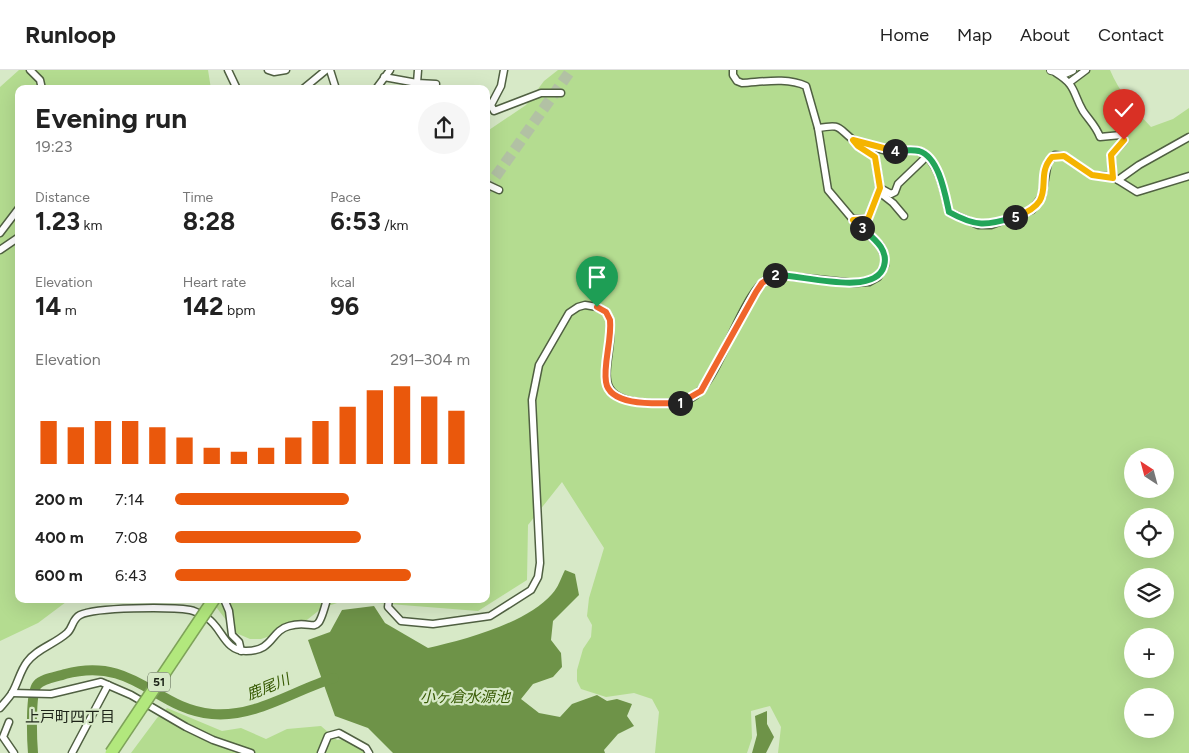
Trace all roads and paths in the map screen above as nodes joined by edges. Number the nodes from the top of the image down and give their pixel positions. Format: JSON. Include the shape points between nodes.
{"nodes":[{"id":1,"x":30,"y":70,"type":"edge"},
{"id":2,"x":228,"y":70,"type":"edge"},
{"id":3,"x":268,"y":70,"type":"edge"},
{"id":4,"x":286,"y":70,"type":"edge"},
{"id":5,"x":326,"y":70,"type":"edge"},
{"id":6,"x":330,"y":70,"type":"edge"},
{"id":7,"x":390,"y":70,"type":"edge"},
{"id":8,"x":418,"y":70,"type":"edge"},
{"id":9,"x":504,"y":70,"type":"edge"},
{"id":10,"x":734,"y":70,"type":"edge"},
{"id":11,"x":1072,"y":70,"type":"edge"},
{"id":12,"x":1086,"y":70,"type":"edge"},
{"id":13,"x":1054,"y":71,"type":"edge"},
{"id":14,"x":384,"y":77,"type":"junction"},
{"id":15,"x":1070,"y":82,"type":"junction"},
{"id":16,"x":417,"y":83,"type":"junction"},
{"id":17,"x":436,"y":84,"type":"dead end"},
{"id":18,"x":41,"y":85,"type":"edge"},
{"id":19,"x":234,"y":85,"type":"edge"},
{"id":20,"x":308,"y":85,"type":"edge"},
{"id":21,"x":334,"y":85,"type":"edge"},
{"id":22,"x":379,"y":85,"type":"edge"},
{"id":23,"x":561,"y":93,"type":"dead end"},
{"id":24,"x":818,"y":128,"type":"junction"},
{"id":25,"x":1189,"y":137,"type":"edge"},
{"id":26,"x":853,"y":140,"type":"junction"},
{"id":27,"x":923,"y":160,"type":"dead end"},
{"id":28,"x":1189,"y":176,"type":"edge"},
{"id":29,"x":1115,"y":179,"type":"junction"},
{"id":30,"x":490,"y":186,"type":"edge"},
{"id":31,"x":499,"y":190,"type":"dead end"},
{"id":32,"x":879,"y":190,"type":"junction"},
{"id":33,"x":15,"y":213,"type":"edge"},
{"id":34,"x":904,"y":216,"type":"dead end"},
{"id":35,"x":853,"y":220,"type":"junction"},
{"id":36,"x":0,"y":233,"type":"edge"},
{"id":37,"x":15,"y":240,"type":"edge"},
{"id":38,"x":0,"y":250,"type":"edge"},
{"id":39,"x":211,"y":603,"type":"edge"},
{"id":40,"x":226,"y":603,"type":"edge"},
{"id":41,"x":326,"y":603,"type":"edge"},
{"id":42,"x":388,"y":603,"type":"edge"},
{"id":43,"x":241,"y":651,"type":"junction"},
{"id":44,"x":108,"y":685,"type":"junction"},
{"id":45,"x":12,"y":692,"type":"junction"},
{"id":46,"x":0,"y":708,"type":"edge"},
{"id":47,"x":9,"y":722,"type":"dead end"},
{"id":48,"x":14,"y":753,"type":"edge"},
{"id":49,"x":72,"y":753,"type":"edge"},
{"id":50,"x":111,"y":753,"type":"edge"},
{"id":51,"x":251,"y":753,"type":"edge"},
{"id":52,"x":321,"y":753,"type":"edge"},
{"id":53,"x":369,"y":753,"type":"edge"}],
"edges":[{"from":1,"to":18,"type":"street"},
{"from":2,"to":19,"type":"street"},
{"from":3,"to":4,"type":"street"},
{"from":5,"to":20,"type":"street"},
{"from":6,"to":21,"type":"street"},
{"from":7,"to":14,"type":"street"},
{"from":8,"to":16,"type":"street"},
{"from":9,"to":23,"type":"street","via":[[501,86],[491,105],[494,110],[541,93]]},
{"from":10,"to":24,"type":"street","via":[[733,75],[742,83],[780,81],[806,86]]},
{"from":11,"to":13,"type":"street"},
{"from":12,"to":15,"type":"street"},
{"from":13,"to":15,"type":"street"},
{"from":14,"to":16,"type":"street"},
{"from":14,"to":22,"type":"street"},
{"from":15,"to":29,"type":"street","via":[[1100,137],[1123,137],[1124,141],[1111,155]]},
{"from":16,"to":17,"type":"street"},
{"from":24,"to":26,"type":"street","via":[[836,126]]},
{"from":24,"to":35,"type":"street","via":[[825,183]]},
{"from":25,"to":29,"type":"street"},
{"from":26,"to":29,"type":"street","via":[[891,152],[922,152],[937,168],[949,212],[978,225],[991,225],[1032,210],[1042,196],[1048,162],[1055,155],[1064,156],[1092,175]]},
{"from":26,"to":32,"type":"street","via":[[875,157]]},
{"from":27,"to":32,"type":"street","via":[[898,184],[895,192]]},
{"from":28,"to":29,"type":"street","via":[[1137,192]]},
{"from":30,"to":31,"type":"street"},
{"from":32,"to":34,"type":"street"},
{"from":32,"to":35,"type":"street","via":[[868,219]]},
{"from":33,"to":36,"type":"street"},
{"from":35,"to":42,"type":"street","via":[[884,251],[885,265],[878,277],[869,282],[854,283],[777,275],[769,277],[756,292],[701,391],[680,403],[630,401],[614,396],[606,382],[611,329],[608,316],[597,307],[585,305],[569,313],[539,365],[532,400],[540,563],[538,577],[531,590],[490,616],[433,624],[402,621],[391,612]]},
{"from":37,"to":38,"type":"street"},
{"from":39,"to":50,"type":"highway","number":"51","bridge":true},
{"from":40,"to":43,"type":"street","via":[[232,635],[239,642]]},
{"from":41,"to":43,"type":"street","via":[[317,624],[284,627],[268,646]]},
{"from":43,"to":45,"type":"street","via":[[227,644],[210,620],[192,610],[86,613],[76,618],[69,632],[27,661]]},
{"from":44,"to":45,"type":"street","via":[[95,682],[68,691]]},
{"from":44,"to":49,"type":"street"},
{"from":44,"to":51,"type":"street","via":[[213,740]]},
{"from":45,"to":46,"type":"street"},
{"from":47,"to":48,"type":"street","via":[[3,738]]},
{"from":52,"to":53,"type":"street","via":[[328,736],[340,733]]}]}
